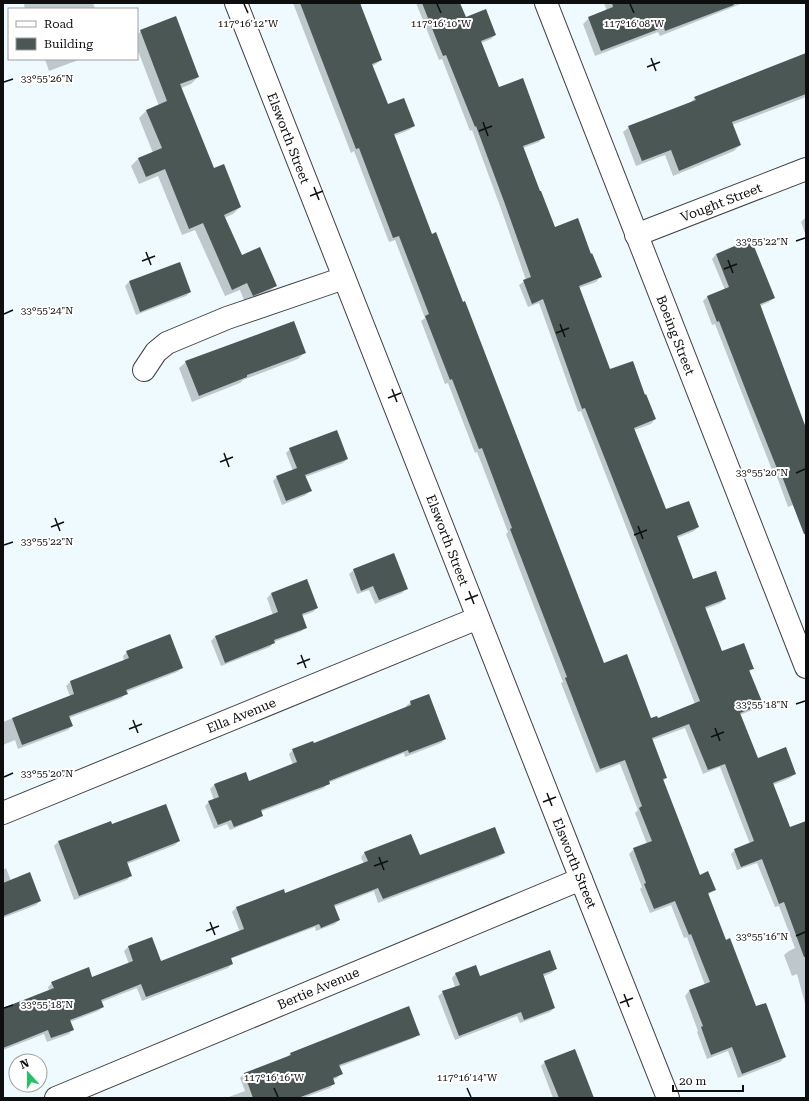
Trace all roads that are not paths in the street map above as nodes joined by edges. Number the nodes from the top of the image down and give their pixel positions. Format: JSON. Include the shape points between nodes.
{"nodes":[{"id":1,"x":236,"y":3,"type":"edge"},
{"id":2,"x":546,"y":3,"type":"edge"},
{"id":3,"x":806,"y":169,"type":"edge"},
{"id":4,"x":636,"y":235,"type":"junction"},
{"id":5,"x":344,"y":278,"type":"junction"},
{"id":6,"x":144,"y":370,"type":"dead end"},
{"id":7,"x":478,"y":618,"type":"junction"},
{"id":8,"x":806,"y":667,"type":"edge"},
{"id":9,"x":3,"y":813,"type":"edge"},
{"id":10,"x":580,"y":879,"type":"junction"},
{"id":11,"x":56,"y":1098,"type":"edge"},
{"id":12,"x":668,"y":1098,"type":"edge"}],
"edges":[{"from":1,"to":5,"type":"street","name":"Elsworth Street"},
{"from":2,"to":4,"type":"street","name":"Boeing Street"},
{"from":3,"to":4,"type":"street","name":"Vought Street"},
{"from":4,"to":8,"type":"street","name":"Boeing Street"},
{"from":5,"to":6,"type":"street","via":[[227,318],[178,338],[156,352]]},
{"from":5,"to":7,"type":"street","name":"Elsworth Street"},
{"from":7,"to":9,"type":"street","name":"Ella Avenue"},
{"from":7,"to":10,"type":"street","name":"Elsworth Street"},
{"from":10,"to":11,"type":"street","name":"Bertie Avenue"},
{"from":10,"to":12,"type":"street","name":"Elsworth Street"}]}
